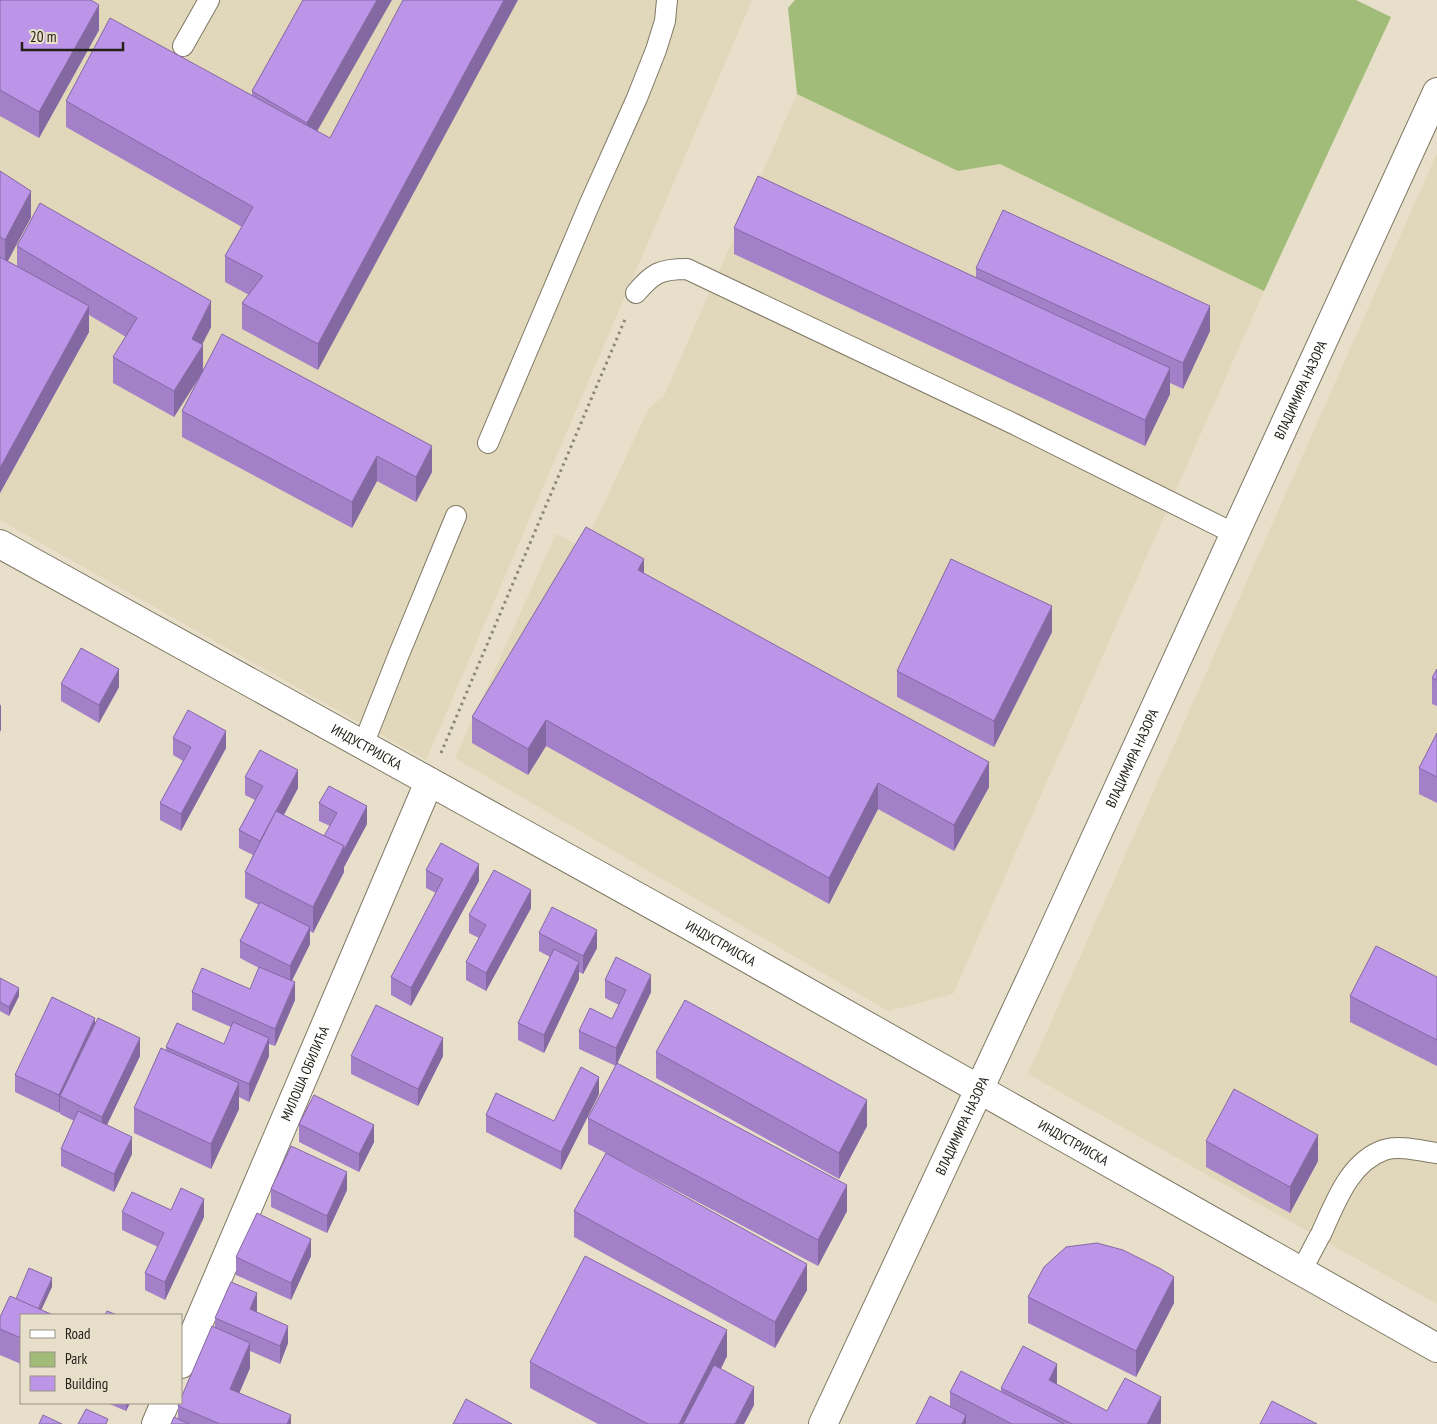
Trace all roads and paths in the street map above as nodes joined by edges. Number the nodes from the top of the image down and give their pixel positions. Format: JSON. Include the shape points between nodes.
{"nodes":[{"id":1,"x":209,"y":0,"type":"edge"},
{"id":2,"x":667,"y":0,"type":"edge"},
{"id":3,"x":183,"y":46,"type":"dead end"},
{"id":4,"x":1437,"y":92,"type":"edge"},
{"id":5,"x":636,"y":294,"type":"joint"},
{"id":6,"x":488,"y":443,"type":"dead end"},
{"id":7,"x":456,"y":516,"type":"dead end"},
{"id":8,"x":1235,"y":534,"type":"junction"},
{"id":9,"x":0,"y":544,"type":"edge"},
{"id":10,"x":363,"y":745,"type":"junction"},
{"id":11,"x":430,"y":782,"type":"junction"},
{"id":12,"x":979,"y":1089,"type":"junction"},
{"id":13,"x":1437,"y":1153,"type":"edge"},
{"id":14,"x":1301,"y":1271,"type":"junction"},
{"id":15,"x":1437,"y":1348,"type":"edge"},
{"id":16,"x":182,"y":1362,"type":"edge"},
{"id":17,"x":165,"y":1404,"type":"edge"},
{"id":18,"x":156,"y":1424,"type":"edge"},
{"id":19,"x":824,"y":1424,"type":"edge"}],
"edges":[{"from":1,"to":3,"type":"lane"},
{"from":2,"to":6,"type":"lane","via":[[665,21],[640,90]]},
{"from":4,"to":8,"type":"street","name":"ВЛАДИМИРА НАЗОРА"},
{"from":5,"to":8,"type":"lane","via":[[650,276],[670,269],[687,269],[1014,424]]},
{"from":5,"to":11,"type":"path"},
{"from":7,"to":10,"type":"lane"},
{"from":8,"to":12,"type":"street","name":"ВЛАДИМИРА НАЗОРА"},
{"from":9,"to":10,"type":"street","name":"ИНДУСТРИЈСКА"},
{"from":10,"to":11,"type":"street","name":"ИНДУСТРИЈСКА"},
{"from":11,"to":12,"type":"street","name":"ИНДУСТРИЈСКА"},
{"from":11,"to":16,"type":"street","name":"МИЛОША ОБИЛИЋА"},
{"from":12,"to":14,"type":"street","name":"ИНДУСТРИЈСКА"},
{"from":12,"to":19,"type":"street","name":"ВЛАДИМИРА НАЗОРА"},
{"from":13,"to":14,"type":"lane","via":[[1385,1150],[1368,1158],[1344,1186]]},
{"from":14,"to":15,"type":"street","name":"ИНДУСТРИЈСКА"},
{"from":17,"to":18,"type":"street"}]}
